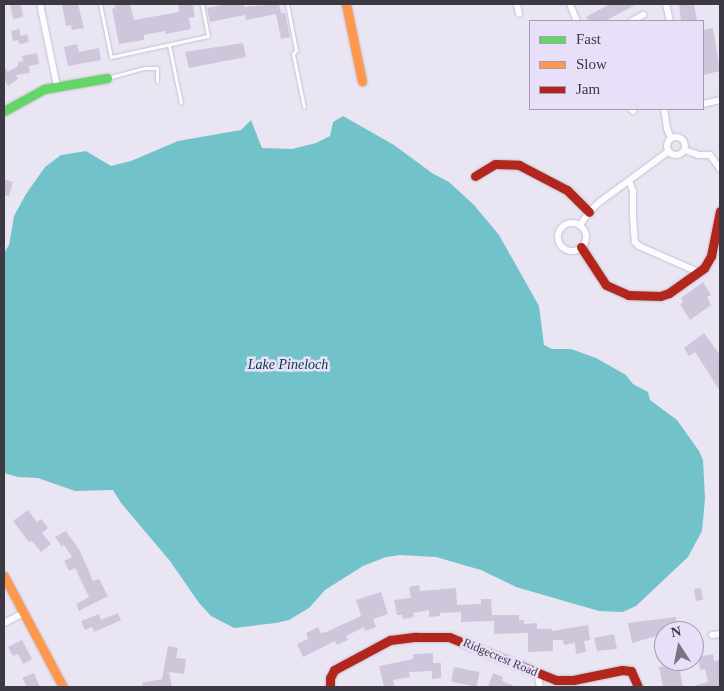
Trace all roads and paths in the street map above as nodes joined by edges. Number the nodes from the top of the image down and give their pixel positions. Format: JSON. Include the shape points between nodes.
{"nodes":[{"id":1,"x":40,"y":4,"type":"edge"},
{"id":2,"x":100,"y":4,"type":"edge"},
{"id":3,"x":202,"y":4,"type":"edge"},
{"id":4,"x":287,"y":4,"type":"edge"},
{"id":5,"x":346,"y":4,"type":"edge"},
{"id":6,"x":517,"y":4,"type":"edge"},
{"id":7,"x":570,"y":4,"type":"edge"},
{"id":8,"x":666,"y":4,"type":"edge"},
{"id":9,"x":519,"y":14,"type":"dead end"},
{"id":10,"x":643,"y":15,"type":"dead end"},
{"id":11,"x":577,"y":20,"type":"edge"},
{"id":12,"x":634,"y":20,"type":"edge"},
{"id":13,"x":670,"y":20,"type":"edge"},
{"id":14,"x":169,"y":45,"type":"junction"},
{"id":15,"x":106,"y":78,"type":"joint"},
{"id":16,"x":157,"y":81,"type":"dead end"},
{"id":17,"x":362,"y":81,"type":"dead end"},
{"id":18,"x":57,"y":86,"type":"junction"},
{"id":19,"x":720,"y":100,"type":"edge"},
{"id":20,"x":181,"y":103,"type":"dead end"},
{"id":21,"x":704,"y":104,"type":"edge"},
{"id":22,"x":304,"y":107,"type":"dead end"},
{"id":23,"x":664,"y":110,"type":"edge"},
{"id":24,"x":4,"y":111,"type":"edge"},
{"id":25,"x":671,"y":138,"type":"junction"},
{"id":26,"x":685,"y":150,"type":"junction"},
{"id":27,"x":669,"y":152,"type":"junction"},
{"id":28,"x":720,"y":169,"type":"edge"},
{"id":29,"x":475,"y":176,"type":"dead end"},
{"id":30,"x":629,"y":181,"type":"junction"},
{"id":31,"x":720,"y":211,"type":"edge"},
{"id":32,"x":589,"y":212,"type":"junction"},
{"id":33,"x":580,"y":225,"type":"junction"},
{"id":34,"x":581,"y":247,"type":"junction"},
{"id":35,"x":698,"y":272,"type":"junction"},
{"id":36,"x":4,"y":576,"type":"edge"},
{"id":37,"x":24,"y":613,"type":"junction"},
{"id":38,"x":4,"y":623,"type":"edge"},
{"id":39,"x":720,"y":634,"type":"edge"},
{"id":40,"x":712,"y":635,"type":"dead end"},
{"id":41,"x":537,"y":673,"type":"junction"},
{"id":42,"x":63,"y":687,"type":"edge"},
{"id":43,"x":330,"y":687,"type":"edge"},
{"id":44,"x":540,"y":687,"type":"edge"},
{"id":45,"x":638,"y":687,"type":"edge"}],
"edges":[{"from":1,"to":18,"type":"street"},
{"from":2,"to":14,"type":"lane","via":[[111,57]]},
{"from":3,"to":14,"type":"lane","via":[[208,36]]},
{"from":4,"to":22,"type":"lane"},
{"from":5,"to":17,"type":"street"},
{"from":6,"to":9,"type":"street"},
{"from":7,"to":11,"type":"street"},
{"from":8,"to":13,"type":"street"},
{"from":10,"to":12,"type":"street"},
{"from":14,"to":20,"type":"lane"},
{"from":15,"to":16,"type":"lane","via":[[157,68]]},
{"from":15,"to":18,"type":"street"},
{"from":18,"to":24,"type":"street","via":[[35,93]]},
{"from":19,"to":21,"type":"street"},
{"from":23,"to":25,"type":"street"},
{"from":25,"to":26,"type":"street","via":[[684,140]]},
{"from":25,"to":27,"type":"street"},
{"from":26,"to":27,"type":"street","via":[[678,155]]},
{"from":26,"to":28,"type":"street","via":[[710,155]]},
{"from":27,"to":30,"type":"street"},
{"from":29,"to":32,"type":"street","via":[[495,164],[519,165],[567,190]]},
{"from":30,"to":32,"type":"street"},
{"from":30,"to":35,"type":"street","via":[[634,191],[635,242]]},
{"from":31,"to":35,"type":"street","via":[[711,256]]},
{"from":32,"to":33,"type":"street"},
{"from":33,"to":34,"type":"street","via":[[586,238]]},
{"from":33,"to":34,"type":"street","via":[[564,225],[558,237],[565,249]]},
{"from":34,"to":35,"type":"street","via":[[606,285],[628,295],[660,296]]},
{"from":36,"to":37,"type":"street"},
{"from":37,"to":38,"type":"street"},
{"from":37,"to":42,"type":"street"},
{"from":39,"to":40,"type":"street"},
{"from":41,"to":43,"type":"street","name":"Ridgecrest Road","via":[[449,637],[416,636],[390,640],[334,670]]},
{"from":41,"to":44,"type":"street"},
{"from":41,"to":45,"type":"street","name":"Ridgecrest Road","via":[[556,680],[573,680],[622,670],[631,672]]}]}
